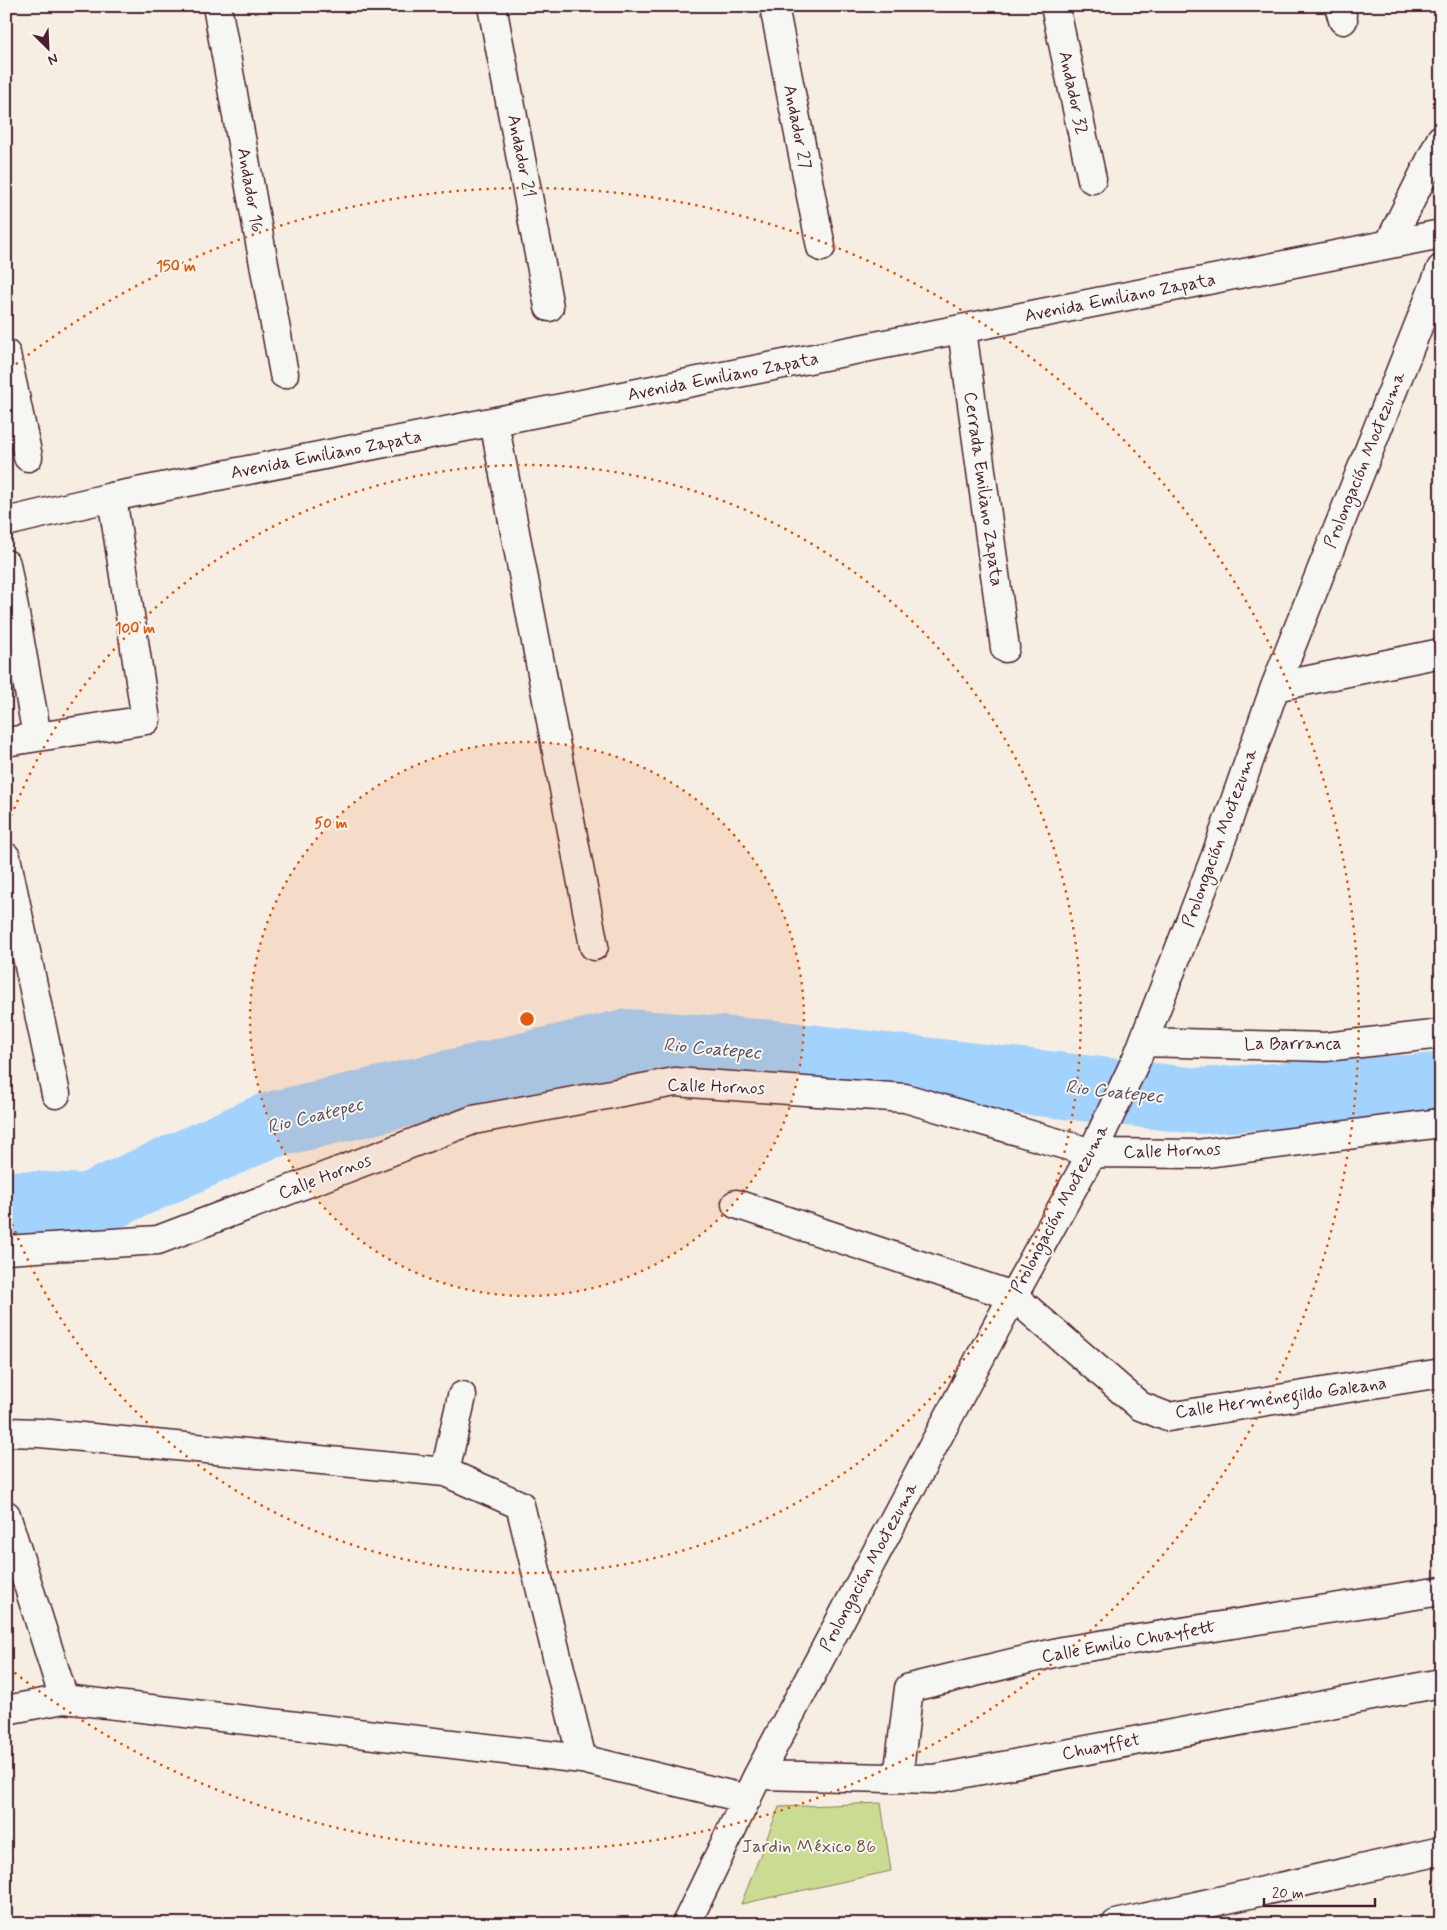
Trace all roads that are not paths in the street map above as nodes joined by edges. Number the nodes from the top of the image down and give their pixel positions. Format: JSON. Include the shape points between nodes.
{"nodes":[{"id":1,"x":217,"y":6,"type":"edge"},
{"id":2,"x":492,"y":6,"type":"edge"},
{"id":3,"x":774,"y":6,"type":"edge"},
{"id":4,"x":1055,"y":6,"type":"edge"},
{"id":5,"x":1441,"y":139,"type":"edge"},
{"id":6,"x":1092,"y":179,"type":"dead end"},
{"id":7,"x":1441,"y":234,"type":"edge"},
{"id":8,"x":1389,"y":244,"type":"junction"},
{"id":9,"x":821,"y":248,"type":"dead end"},
{"id":10,"x":1441,"y":268,"type":"edge"},
{"id":11,"x":549,"y":307,"type":"dead end"},
{"id":12,"x":962,"y":330,"type":"junction"},
{"id":13,"x":6,"y":354,"type":"edge"},
{"id":14,"x":284,"y":374,"type":"dead end"},
{"id":15,"x":494,"y":422,"type":"junction"},
{"id":16,"x":28,"y":457,"type":"dead end"},
{"id":17,"x":112,"y":498,"type":"junction"},
{"id":18,"x":6,"y":522,"type":"edge"},
{"id":19,"x":6,"y":564,"type":"edge"},
{"id":20,"x":1005,"y":648,"type":"dead end"},
{"id":21,"x":1441,"y":653,"type":"edge"},
{"id":22,"x":1275,"y":687,"type":"junction"},
{"id":23,"x":36,"y":736,"type":"junction"},
{"id":24,"x":6,"y":742,"type":"edge"},
{"id":25,"x":6,"y":857,"type":"edge"},
{"id":26,"x":594,"y":946,"type":"dead end"},
{"id":27,"x":1441,"y":1034,"type":"edge"},
{"id":28,"x":1140,"y":1050,"type":"junction"},
{"id":29,"x":56,"y":1094,"type":"dead end"},
{"id":30,"x":1441,"y":1123,"type":"edge"},
{"id":31,"x":1096,"y":1144,"type":"junction"},
{"id":32,"x":736,"y":1204,"type":"dead end"},
{"id":33,"x":6,"y":1250,"type":"edge"},
{"id":34,"x":1013,"y":1296,"type":"junction"},
{"id":35,"x":1441,"y":1373,"type":"edge"},
{"id":36,"x":462,"y":1396,"type":"dead end"},
{"id":37,"x":6,"y":1432,"type":"edge"},
{"id":38,"x":445,"y":1472,"type":"junction"},
{"id":39,"x":6,"y":1515,"type":"edge"},
{"id":40,"x":1441,"y":1591,"type":"edge"},
{"id":41,"x":1441,"y":1683,"type":"edge"},
{"id":42,"x":64,"y":1699,"type":"junction"},
{"id":43,"x":6,"y":1710,"type":"edge"},
{"id":44,"x":582,"y":1759,"type":"junction"},
{"id":45,"x":758,"y":1775,"type":"junction"},
{"id":46,"x":898,"y":1778,"type":"junction"},
{"id":47,"x":747,"y":1799,"type":"junction"},
{"id":48,"x":1441,"y":1851,"type":"edge"},
{"id":49,"x":686,"y":1924,"type":"edge"},
{"id":50,"x":1116,"y":1924,"type":"edge"}],
"edges":[{"from":1,"to":14,"type":"street","name":"Andador 16"},
{"from":2,"to":11,"type":"street","name":"Andador 21"},
{"from":3,"to":9,"type":"street","name":"Andador 27"},
{"from":4,"to":6,"type":"street","name":"Andador 32"},
{"from":5,"to":8,"type":"street"},
{"from":7,"to":8,"type":"street","name":"Avenida Emiliano Zapata"},
{"from":8,"to":12,"type":"street","name":"Avenida Emiliano Zapata"},
{"from":10,"to":22,"type":"street","name":"Prolongación Moctezuma"},
{"from":12,"to":15,"type":"street","name":"Avenida Emiliano Zapata"},
{"from":12,"to":20,"type":"street","name":"Cerrada Emiliano Zapata"},
{"from":13,"to":16,"type":"street"},
{"from":15,"to":17,"type":"street","name":"Avenida Emiliano Zapata"},
{"from":15,"to":26,"type":"street"},
{"from":17,"to":18,"type":"street","name":"Avenida Emiliano Zapata"},
{"from":17,"to":23,"type":"street","via":[[146,720]]},
{"from":19,"to":23,"type":"street"},
{"from":21,"to":22,"type":"street"},
{"from":22,"to":28,"type":"street","name":"Prolongación Moctezuma","via":[[1216,855]]},
{"from":23,"to":24,"type":"street"},
{"from":25,"to":29,"type":"street"},
{"from":27,"to":28,"type":"street","name":"La Barranca","via":[[1325,1046]]},
{"from":28,"to":31,"type":"street","name":"Prolongación Moctezuma"},
{"from":30,"to":31,"type":"street","name":"Calle Hornos","via":[[1198,1154]]},
{"from":31,"to":33,"type":"street","name":"Calle Hornos","via":[[905,1098],[675,1082],[473,1120],[158,1240]]},
{"from":31,"to":34,"type":"street","name":"Prolongación Moctezuma"},
{"from":32,"to":34,"type":"street"},
{"from":34,"to":35,"type":"street","name":"Calle Hermenegildo Galeana","via":[[1140,1406],[1168,1417]]},
{"from":34,"to":45,"type":"street","name":"Prolongación Moctezuma"},
{"from":36,"to":38,"type":"street"},
{"from":37,"to":38,"type":"street"},
{"from":38,"to":44,"type":"street","via":[[520,1505]]},
{"from":39,"to":42,"type":"street"},
{"from":40,"to":46,"type":"street","name":"Calle Emilio Chuayfett","via":[[1062,1651],[909,1688]]},
{"from":41,"to":46,"type":"street","name":"Chuayffet","via":[[934,1779]]},
{"from":42,"to":43,"type":"street"},
{"from":42,"to":44,"type":"street"},
{"from":44,"to":47,"type":"street"},
{"from":45,"to":46,"type":"street","name":"Chuayffet"},
{"from":45,"to":47,"type":"street","name":"Prolongación Moctezuma"},
{"from":47,"to":49,"type":"street","name":"Prolongación Moctezuma"},
{"from":48,"to":50,"type":"street"}]}
